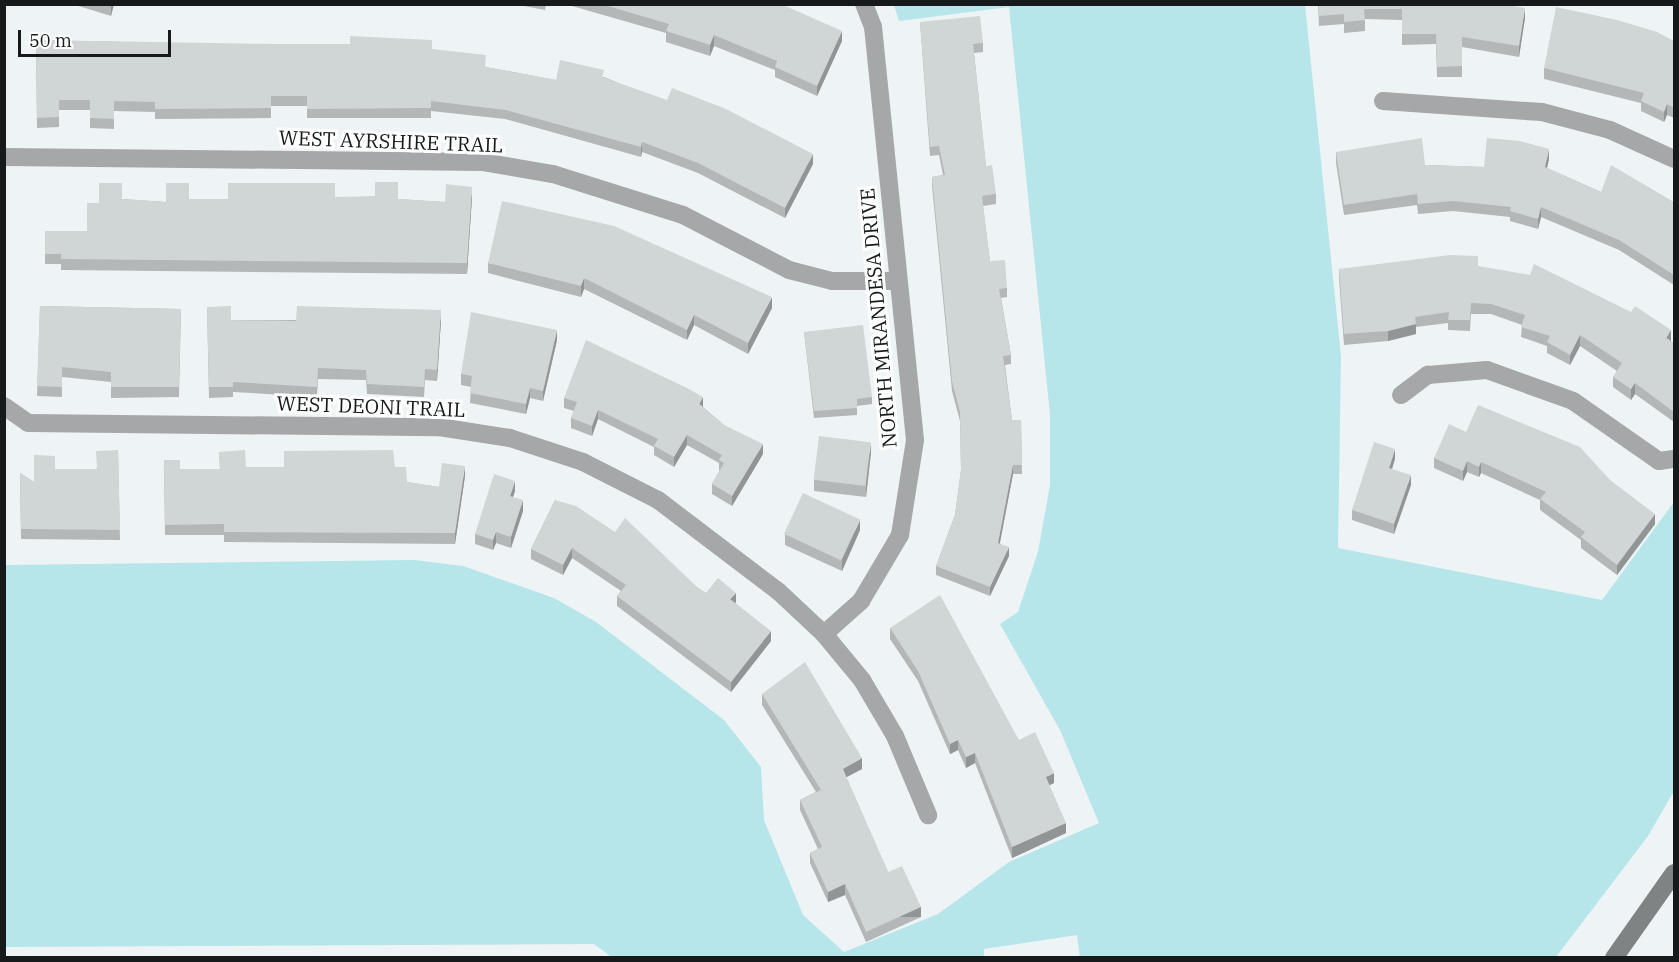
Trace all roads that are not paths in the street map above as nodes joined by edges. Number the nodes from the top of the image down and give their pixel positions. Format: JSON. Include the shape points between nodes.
{"nodes":[{"id":1,"x":865,"y":5,"type":"edge"},
{"id":2,"x":1383,"y":101,"type":"dead end"},
{"id":3,"x":4,"y":157,"type":"edge"},
{"id":4,"x":1674,"y":159,"type":"edge"},
{"id":5,"x":898,"y":281,"type":"junction"},
{"id":6,"x":1401,"y":394,"type":"dead end"},
{"id":7,"x":6,"y":409,"type":"edge"},
{"id":8,"x":1674,"y":459,"type":"edge"},
{"id":9,"x":824,"y":634,"type":"junction"},
{"id":10,"x":928,"y":816,"type":"dead end"},
{"id":11,"x":1674,"y":873,"type":"edge"},
{"id":12,"x":1614,"y":957,"type":"edge"}],
"edges":[{"from":1,"to":5,"type":"street","name":"NORTH MIRANDESA DRIVE"},
{"from":2,"to":4,"type":"street","via":[[1542,112],[1610,130]]},
{"from":3,"to":5,"type":"street","name":"WEST AYRSHIRE TRAIL","via":[[483,162],[553,174],[683,215],[789,270],[832,281]]},
{"from":5,"to":9,"type":"street","name":"NORTH MIRANDESA DRIVE","via":[[915,440],[910,489],[900,535],[881,573]]},
{"from":6,"to":8,"type":"street","via":[[1428,375],[1487,370],[1573,401],[1659,461]]},
{"from":7,"to":9,"type":"street","name":"WEST DEONI TRAIL","via":[[28,423],[439,427],[510,438],[583,462],[658,500],[727,549]]},
{"from":9,"to":10,"type":"street","name":"WEST DEONI TRAIL","via":[[862,680],[895,736]]},
{"from":11,"to":12,"type":"main road"}]}
